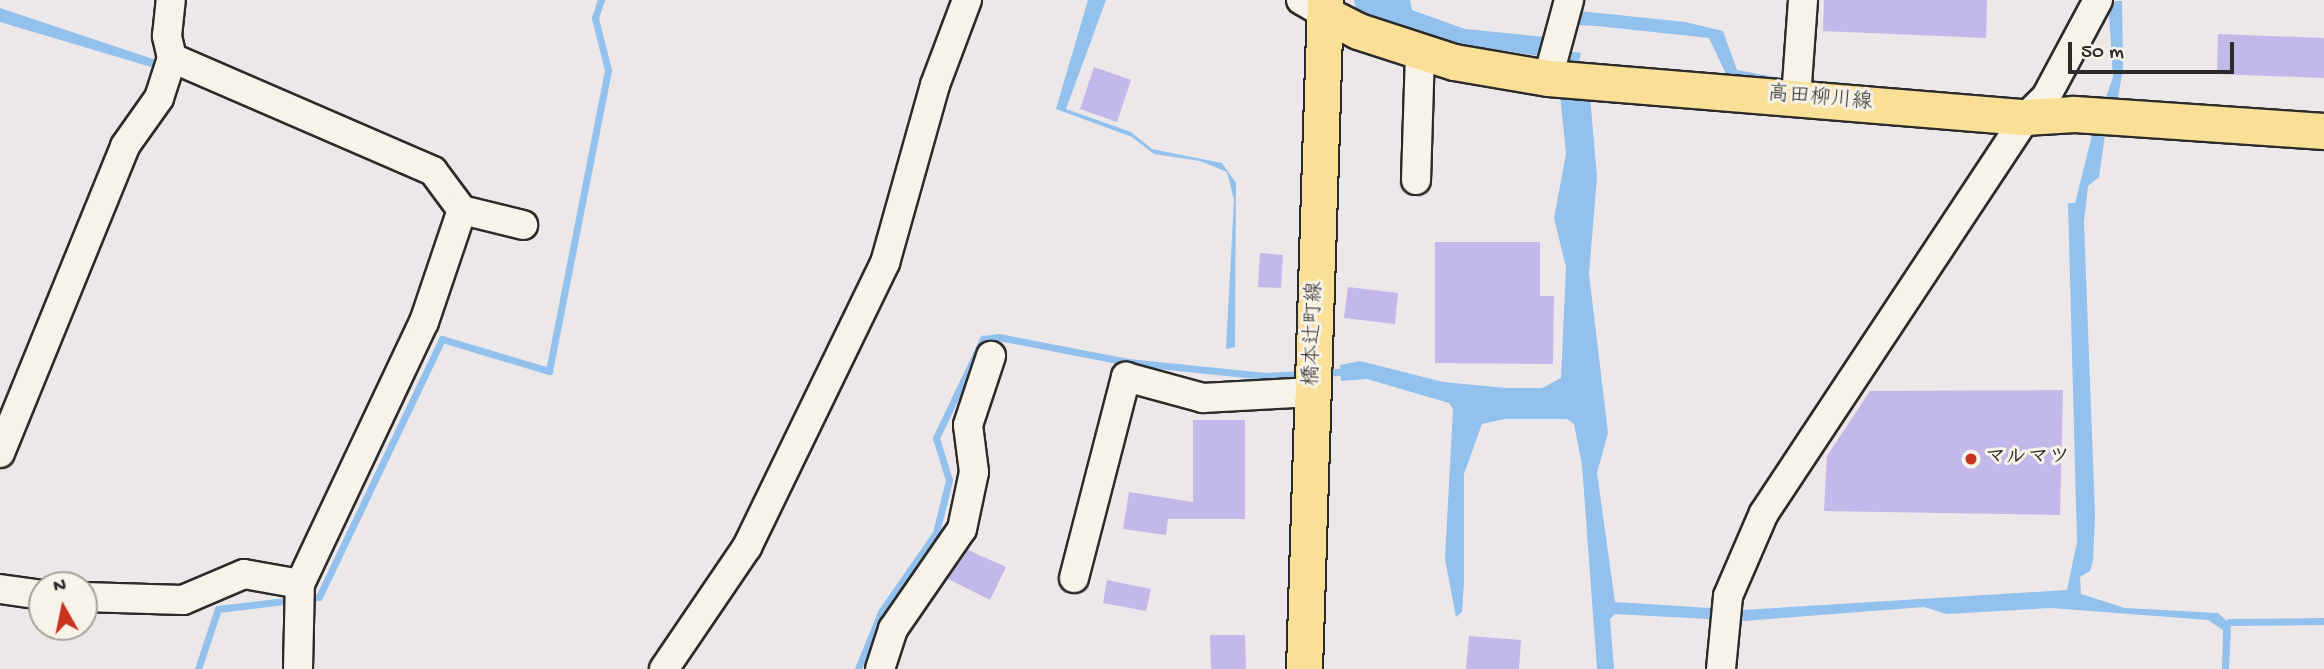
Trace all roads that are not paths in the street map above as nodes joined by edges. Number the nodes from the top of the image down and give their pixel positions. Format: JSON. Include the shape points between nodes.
{"nodes":[{"id":1,"x":171,"y":0,"type":"edge"},
{"id":2,"x":967,"y":0,"type":"edge"},
{"id":3,"x":1803,"y":0,"type":"edge"},
{"id":4,"x":2098,"y":0,"type":"edge"},
{"id":5,"x":1317,"y":5,"type":"edge"},
{"id":6,"x":1567,"y":9,"type":"edge"},
{"id":7,"x":1420,"y":51,"type":"junction"},
{"id":8,"x":172,"y":58,"type":"junction"},
{"id":9,"x":1550,"y":69,"type":"junction"},
{"id":10,"x":1796,"y":98,"type":"junction"},
{"id":11,"x":2026,"y":117,"type":"junction"},
{"id":12,"x":2324,"y":131,"type":"edge"},
{"id":13,"x":1416,"y":180,"type":"dead end"},
{"id":14,"x":462,"y":210,"type":"junction"},
{"id":15,"x":523,"y":225,"type":"dead end"},
{"id":16,"x":991,"y":356,"type":"dead end"},
{"id":17,"x":1313,"y":392,"type":"junction"},
{"id":18,"x":0,"y":453,"type":"edge"},
{"id":19,"x":1074,"y":578,"type":"dead end"},
{"id":20,"x":300,"y":583,"type":"junction"},
{"id":21,"x":0,"y":589,"type":"edge"},
{"id":22,"x":28,"y":593,"type":"edge"},
{"id":23,"x":98,"y":597,"type":"edge"},
{"id":24,"x":299,"y":669,"type":"edge"},
{"id":25,"x":664,"y":669,"type":"edge"},
{"id":26,"x":880,"y":669,"type":"edge"},
{"id":27,"x":1304,"y":669,"type":"edge"},
{"id":28,"x":1721,"y":669,"type":"edge"}],
"edges":[{"from":1,"to":8,"type":"street","via":[[167,36]]},
{"from":2,"to":25,"type":"street","via":[[934,85],[885,263],[747,547]]},
{"from":3,"to":10,"type":"street"},
{"from":4,"to":11,"type":"street","via":[[2046,97]]},
{"from":5,"to":7,"type":"main road","name":"高田柳川線"},
{"from":5,"to":17,"type":"main road","name":"橋本辻町線"},
{"from":6,"to":9,"type":"street"},
{"from":7,"to":9,"type":"main road","name":"高田柳川線"},
{"from":7,"to":13,"type":"street"},
{"from":8,"to":14,"type":"street","via":[[433,171]]},
{"from":8,"to":18,"type":"street","via":[[159,98],[125,146]]},
{"from":9,"to":10,"type":"main road","name":"高田柳川線"},
{"from":10,"to":11,"type":"main road","name":"高田柳川線"},
{"from":11,"to":12,"type":"main road","name":"高田柳川線","via":[[2074,114]]},
{"from":11,"to":28,"type":"street","via":[[1764,513],[1728,596]]},
{"from":14,"to":15,"type":"street"},
{"from":14,"to":20,"type":"street","via":[[424,322]]},
{"from":16,"to":26,"type":"street","via":[[968,425],[974,472],[962,529],[893,629]]},
{"from":17,"to":19,"type":"street","via":[[1203,398],[1126,377]]},
{"from":17,"to":27,"type":"main road","name":"橋本辻町線"},
{"from":20,"to":23,"type":"street","via":[[244,574],[183,600]]},
{"from":20,"to":24,"type":"street"},
{"from":21,"to":22,"type":"street"}]}
